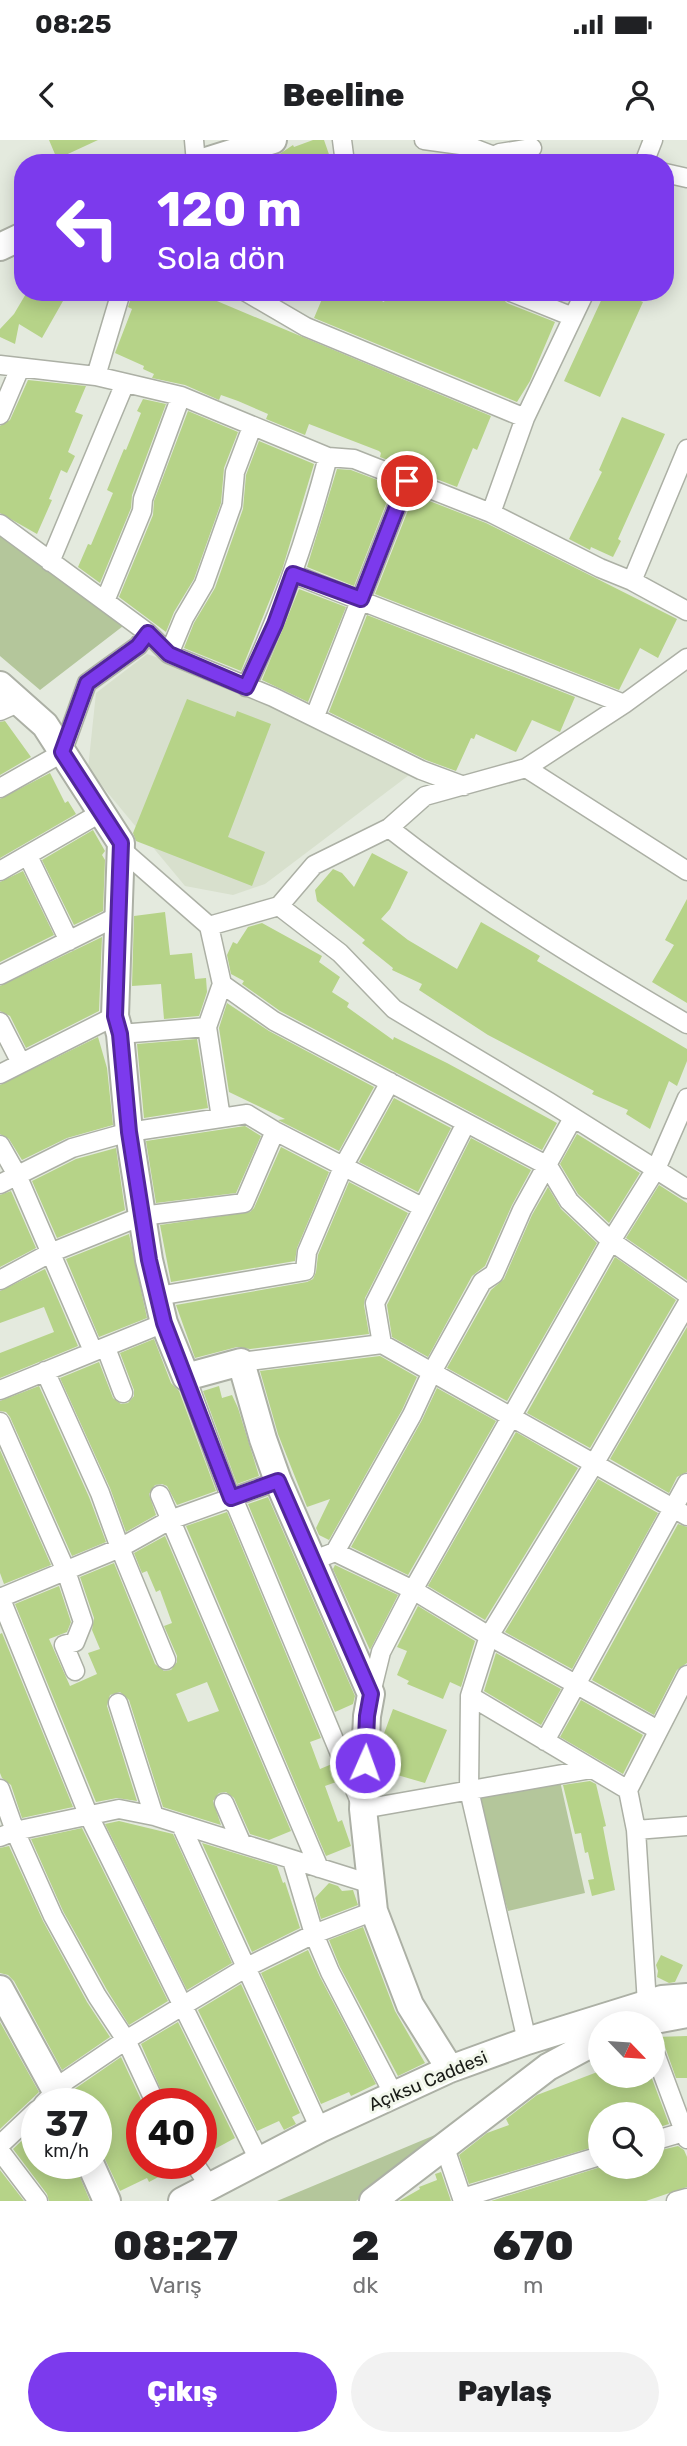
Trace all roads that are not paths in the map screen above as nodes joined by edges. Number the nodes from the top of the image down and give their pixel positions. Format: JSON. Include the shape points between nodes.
{"nodes":[{"id":1,"x":273,"y":140,"type":"edge"},
{"id":2,"x":424,"y":140,"type":"edge"},
{"id":3,"x":532,"y":148,"type":"dead end"},
{"id":4,"x":227,"y":154,"type":"edge"},
{"id":5,"x":479,"y":154,"type":"edge"},
{"id":6,"x":507,"y":154,"type":"edge"},
{"id":7,"x":118,"y":301,"type":"edge"},
{"id":8,"x":261,"y":301,"type":"edge"},
{"id":9,"x":533,"y":301,"type":"edge"},
{"id":10,"x":581,"y":301,"type":"edge"},
{"id":11,"x":573,"y":317,"type":"junction"},
{"id":12,"x":0,"y":365,"type":"edge"},
{"id":13,"x":20,"y":368,"type":"junction"},
{"id":14,"x":96,"y":376,"type":"junction"},
{"id":15,"x":125,"y":383,"type":"junction"},
{"id":16,"x":181,"y":396,"type":"junction"},
{"id":17,"x":0,"y":415,"type":"edge"},
{"id":18,"x":525,"y":418,"type":"junction"},
{"id":19,"x":252,"y":427,"type":"junction"},
{"id":20,"x":687,"y":449,"type":"edge"},
{"id":21,"x":328,"y":457,"type":"junction"},
{"id":22,"x":407,"y":481,"type":"junction"},
{"id":23,"x":491,"y":513,"type":"junction"},
{"id":24,"x":0,"y":524,"type":"edge"},
{"id":25,"x":50,"y":562,"type":"junction"},
{"id":26,"x":293,"y":574,"type":"junction"},
{"id":27,"x":632,"y":581,"type":"junction"},
{"id":28,"x":361,"y":599,"type":"junction"},
{"id":29,"x":105,"y":601,"type":"junction"},
{"id":30,"x":687,"y":611,"type":"edge"},
{"id":31,"x":148,"y":633,"type":"junction"},
{"id":32,"x":169,"y":654,"type":"junction"},
{"id":33,"x":687,"y":658,"type":"edge"},
{"id":34,"x":246,"y":687,"type":"junction"},
{"id":35,"x":6,"y":700,"type":"edge"},
{"id":36,"x":624,"y":704,"type":"junction"},
{"id":37,"x":315,"y":716,"type":"junction"},
{"id":38,"x":62,"y":752,"type":"junction"},
{"id":39,"x":526,"y":768,"type":"junction"},
{"id":40,"x":464,"y":786,"type":"junction"},
{"id":41,"x":0,"y":788,"type":"edge"},
{"id":42,"x":102,"y":812,"type":"junction"},
{"id":43,"x":388,"y":828,"type":"junction"},
{"id":44,"x":121,"y":849,"type":"junction"},
{"id":45,"x":28,"y":856,"type":"junction"},
{"id":46,"x":0,"y":871,"type":"edge"},
{"id":47,"x":687,"y":871,"type":"edge"},
{"id":48,"x":279,"y":906,"type":"junction"},
{"id":49,"x":120,"y":915,"type":"junction"},
{"id":50,"x":209,"y":926,"type":"junction"},
{"id":51,"x":69,"y":941,"type":"junction"},
{"id":52,"x":0,"y":975,"type":"edge"},
{"id":53,"x":222,"y":984,"type":"junction"},
{"id":54,"x":0,"y":1022,"type":"edge"},
{"id":55,"x":687,"y":1024,"type":"edge"},
{"id":56,"x":118,"y":1025,"type":"junction"},
{"id":57,"x":207,"y":1027,"type":"junction"},
{"id":58,"x":20,"y":1063,"type":"junction"},
{"id":59,"x":0,"y":1074,"type":"edge"},
{"id":60,"x":390,"y":1082,"type":"junction"},
{"id":61,"x":687,"y":1098,"type":"edge"},
{"id":62,"x":221,"y":1118,"type":"junction"},
{"id":63,"x":573,"y":1118,"type":"junction"},
{"id":64,"x":466,"y":1123,"type":"junction"},
{"id":65,"x":275,"y":1131,"type":"junction"},
{"id":66,"x":129,"y":1132,"type":"junction"},
{"id":67,"x":0,"y":1145,"type":"edge"},
{"id":68,"x":344,"y":1165,"type":"junction"},
{"id":69,"x":548,"y":1166,"type":"junction"},
{"id":70,"x":656,"y":1169,"type":"junction"},
{"id":71,"x":17,"y":1175,"type":"junction"},
{"id":72,"x":0,"y":1184,"type":"edge"},
{"id":73,"x":687,"y":1189,"type":"edge"},
{"id":74,"x":422,"y":1207,"type":"junction"},
{"id":75,"x":142,"y":1216,"type":"junction"},
{"id":76,"x":611,"y":1241,"type":"junction"},
{"id":77,"x":50,"y":1253,"type":"junction"},
{"id":78,"x":0,"y":1280,"type":"edge"},
{"id":79,"x":687,"y":1294,"type":"edge"},
{"id":80,"x":158,"y":1296,"type":"junction"},
{"id":81,"x":687,"y":1304,"type":"edge"},
{"id":82,"x":164,"y":1323,"type":"junction"},
{"id":83,"x":382,"y":1344,"type":"junction"},
{"id":84,"x":99,"y":1349,"type":"junction"},
{"id":85,"x":241,"y":1362,"type":"junction"},
{"id":86,"x":45,"y":1371,"type":"junction"},
{"id":87,"x":432,"y":1372,"type":"junction"},
{"id":88,"x":186,"y":1377,"type":"junction"},
{"id":89,"x":0,"y":1390,"type":"edge"},
{"id":90,"x":123,"y":1393,"type":"dead end"},
{"id":91,"x":510,"y":1417,"type":"junction"},
{"id":92,"x":0,"y":1422,"type":"edge"},
{"id":93,"x":594,"y":1464,"type":"junction"},
{"id":94,"x":278,"y":1481,"type":"junction"},
{"id":95,"x":687,"y":1483,"type":"edge"},
{"id":96,"x":160,"y":1495,"type":"dead end"},
{"id":97,"x":231,"y":1498,"type":"junction"},
{"id":98,"x":679,"y":1512,"type":"edge"},
{"id":99,"x":170,"y":1520,"type":"junction"},
{"id":100,"x":120,"y":1548,"type":"junction"},
{"id":101,"x":324,"y":1556,"type":"junction"},
{"id":102,"x":66,"y":1571,"type":"junction"},
{"id":103,"x":413,"y":1590,"type":"junction"},
{"id":104,"x":0,"y":1597,"type":"edge"},
{"id":105,"x":489,"y":1636,"type":"junction"},
{"id":106,"x":166,"y":1660,"type":"dead end"},
{"id":107,"x":75,"y":1671,"type":"dead end"},
{"id":108,"x":687,"y":1675,"type":"edge"},
{"id":109,"x":576,"y":1685,"type":"junction"},
{"id":110,"x":371,"y":1694,"type":"junction"},
{"id":111,"x":470,"y":1696,"type":"junction"},
{"id":112,"x":118,"y":1703,"type":"dead end"},
{"id":113,"x":658,"y":1730,"type":"junction"},
{"id":114,"x":545,"y":1741,"type":"junction"},
{"id":115,"x":591,"y":1769,"type":"junction"},
{"id":116,"x":0,"y":1789,"type":"edge"},
{"id":117,"x":469,"y":1790,"type":"junction"},
{"id":118,"x":628,"y":1790,"type":"junction"},
{"id":119,"x":224,"y":1803,"type":"dead end"},
{"id":120,"x":363,"y":1809,"type":"junction"},
{"id":121,"x":88,"y":1815,"type":"junction"},
{"id":122,"x":154,"y":1816,"type":"junction"},
{"id":123,"x":181,"y":1825,"type":"junction"},
{"id":124,"x":687,"y":1826,"type":"edge"},
{"id":125,"x":636,"y":1830,"type":"junction"},
{"id":126,"x":8,"y":1834,"type":"edge"},
{"id":127,"x":241,"y":1842,"type":"junction"},
{"id":128,"x":292,"y":1860,"type":"junction"},
{"id":129,"x":319,"y":1868,"type":"junction"},
{"id":130,"x":371,"y":1884,"type":"junction"},
{"id":131,"x":374,"y":1911,"type":"junction"},
{"id":132,"x":314,"y":1934,"type":"junction"},
{"id":133,"x":247,"y":1967,"type":"junction"},
{"id":134,"x":0,"y":1989,"type":"edge"},
{"id":135,"x":687,"y":1997,"type":"edge"},
{"id":136,"x":183,"y":2006,"type":"junction"},
{"id":137,"x":643,"y":2011,"type":"edge"},
{"id":138,"x":650,"y":2011,"type":"edge"},
{"id":139,"x":687,"y":2014,"type":"edge"},
{"id":140,"x":665,"y":2016,"type":"edge"},
{"id":141,"x":588,"y":2028,"type":"edge"},
{"id":142,"x":126,"y":2040,"type":"junction"},
{"id":143,"x":527,"y":2040,"type":"junction"},
{"id":144,"x":588,"y":2045,"type":"edge"},
{"id":145,"x":450,"y":2069,"type":"junction"},
{"id":146,"x":665,"y":2079,"type":"edge"},
{"id":147,"x":49,"y":2088,"type":"edge"},
{"id":148,"x":62,"y":2088,"type":"edge"},
{"id":149,"x":148,"y":2088,"type":"edge"},
{"id":150,"x":394,"y":2095,"type":"junction"},
{"id":151,"x":21,"y":2125,"type":"edge"},
{"id":152,"x":320,"y":2129,"type":"junction"},
{"id":153,"x":686,"y":2134,"type":"edge"},
{"id":154,"x":665,"y":2138,"type":"edge"},
{"id":155,"x":0,"y":2145,"type":"edge"},
{"id":156,"x":444,"y":2148,"type":"junction"},
{"id":157,"x":0,"y":2151,"type":"edge"},
{"id":158,"x":588,"y":2160,"type":"edge"},
{"id":159,"x":260,"y":2162,"type":"junction"},
{"id":160,"x":97,"y":2179,"type":"edge"},
{"id":161,"x":205,"y":2179,"type":"edge"},
{"id":162,"x":210,"y":2187,"type":"junction"},
{"id":163,"x":687,"y":2197,"type":"edge"},
{"id":164,"x":463,"y":2200,"type":"edge"},
{"id":165,"x":38,"y":2201,"type":"edge"},
{"id":166,"x":107,"y":2201,"type":"edge"},
{"id":167,"x":182,"y":2201,"type":"edge"},
{"id":168,"x":373,"y":2201,"type":"edge"},
{"id":169,"x":676,"y":2201,"type":"edge"}],
"edges":[{"from":1,"to":4,"type":"street"},
{"from":2,"to":5,"type":"street","via":[[468,146]]},
{"from":3,"to":6,"type":"street"},
{"from":7,"to":14,"type":"street"},
{"from":8,"to":18,"type":"street","via":[[306,327]]},
{"from":9,"to":11,"type":"street"},
{"from":10,"to":11,"type":"street"},
{"from":11,"to":18,"type":"street"},
{"from":12,"to":13,"type":"street"},
{"from":13,"to":14,"type":"street"},
{"from":13,"to":17,"type":"street"},
{"from":14,"to":15,"type":"street"},
{"from":15,"to":16,"type":"street"},
{"from":15,"to":25,"type":"street"},
{"from":16,"to":19,"type":"street"},
{"from":16,"to":29,"type":"street"},
{"from":18,"to":23,"type":"street"},
{"from":19,"to":21,"type":"street"},
{"from":19,"to":32,"type":"street","via":[[235,472],[232,505],[204,584]]},
{"from":20,"to":27,"type":"street"},
{"from":21,"to":22,"type":"street","via":[[354,459]]},
{"from":21,"to":26,"type":"street"},
{"from":22,"to":23,"type":"street"},
{"from":22,"to":28,"type":"street"},
{"from":23,"to":27,"type":"street"},
{"from":24,"to":25,"type":"street"},
{"from":25,"to":29,"type":"street"},
{"from":26,"to":28,"type":"street"},
{"from":26,"to":34,"type":"street"},
{"from":27,"to":30,"type":"street"},
{"from":28,"to":36,"type":"street"},
{"from":28,"to":37,"type":"street"},
{"from":29,"to":31,"type":"street"},
{"from":31,"to":32,"type":"street"},
{"from":31,"to":38,"type":"street","via":[[138,646],[87,683]]},
{"from":32,"to":34,"type":"street"},
{"from":33,"to":36,"type":"street"},
{"from":34,"to":37,"type":"street"},
{"from":35,"to":38,"type":"street","via":[[45,725]]},
{"from":36,"to":39,"type":"street"},
{"from":37,"to":40,"type":"street","via":[[421,771]]},
{"from":38,"to":41,"type":"street"},
{"from":38,"to":42,"type":"street"},
{"from":39,"to":40,"type":"street"},
{"from":39,"to":47,"type":"street"},
{"from":40,"to":43,"type":"street","via":[[425,796]]},
{"from":42,"to":44,"type":"street"},
{"from":42,"to":45,"type":"street"},
{"from":43,"to":48,"type":"street","via":[[314,865]]},
{"from":43,"to":55,"type":"street","via":[[438,867]]},
{"from":44,"to":49,"type":"street"},
{"from":44,"to":50,"type":"street"},
{"from":45,"to":46,"type":"street"},
{"from":45,"to":51,"type":"street"},
{"from":48,"to":50,"type":"street"},
{"from":48,"to":63,"type":"street","via":[[340,953],[394,1009]]},
{"from":49,"to":51,"type":"street"},
{"from":49,"to":56,"type":"street"},
{"from":50,"to":53,"type":"street"},
{"from":51,"to":52,"type":"street"},
{"from":53,"to":57,"type":"street"},
{"from":53,"to":60,"type":"street","via":[[274,1021]]},
{"from":54,"to":58,"type":"street"},
{"from":56,"to":57,"type":"street"},
{"from":56,"to":58,"type":"street"},
{"from":56,"to":66,"type":"street"},
{"from":57,"to":62,"type":"street"},
{"from":58,"to":59,"type":"street"},
{"from":60,"to":64,"type":"street"},
{"from":60,"to":68,"type":"street"},
{"from":61,"to":70,"type":"street"},
{"from":62,"to":65,"type":"street","via":[[247,1114]]},
{"from":62,"to":66,"type":"street"},
{"from":63,"to":69,"type":"street"},
{"from":63,"to":70,"type":"street"},
{"from":64,"to":69,"type":"street"},
{"from":64,"to":74,"type":"street"},
{"from":65,"to":68,"type":"street"},
{"from":65,"to":75,"type":"street","via":[[244,1203]]},
{"from":66,"to":71,"type":"street","via":[[72,1148]]},
{"from":66,"to":75,"type":"street"},
{"from":67,"to":71,"type":"street"},
{"from":68,"to":74,"type":"street"},
{"from":68,"to":80,"type":"street","via":[[307,1252],[305,1270]]},
{"from":69,"to":76,"type":"street","via":[[569,1201]]},
{"from":69,"to":87,"type":"street","via":[[522,1210],[494,1274],[482,1282]]},
{"from":70,"to":73,"type":"street"},
{"from":70,"to":76,"type":"street"},
{"from":71,"to":72,"type":"street"},
{"from":71,"to":77,"type":"street"},
{"from":74,"to":83,"type":"street","via":[[375,1303]]},
{"from":75,"to":77,"type":"street"},
{"from":75,"to":80,"type":"street"},
{"from":76,"to":79,"type":"street"},
{"from":76,"to":91,"type":"street"},
{"from":77,"to":78,"type":"street"},
{"from":77,"to":84,"type":"street"},
{"from":80,"to":82,"type":"street"},
{"from":81,"to":93,"type":"street"},
{"from":82,"to":84,"type":"street"},
{"from":82,"to":88,"type":"street"},
{"from":83,"to":85,"type":"street"},
{"from":83,"to":87,"type":"street"},
{"from":84,"to":86,"type":"street"},
{"from":84,"to":90,"type":"street"},
{"from":85,"to":88,"type":"street"},
{"from":85,"to":94,"type":"street"},
{"from":86,"to":89,"type":"street"},
{"from":86,"to":100,"type":"street"},
{"from":87,"to":91,"type":"street"},
{"from":87,"to":101,"type":"street","via":[[412,1415]]},
{"from":88,"to":97,"type":"street"},
{"from":91,"to":93,"type":"street"},
{"from":91,"to":103,"type":"street"},
{"from":92,"to":102,"type":"street"},
{"from":93,"to":98,"type":"street"},
{"from":93,"to":105,"type":"street"},
{"from":94,"to":97,"type":"street"},
{"from":94,"to":101,"type":"street"},
{"from":95,"to":98,"type":"street"},
{"from":96,"to":99,"type":"street"},
{"from":97,"to":99,"type":"street"},
{"from":97,"to":120,"type":"street"},
{"from":98,"to":109,"type":"street"},
{"from":99,"to":100,"type":"street"},
{"from":99,"to":129,"type":"street"},
{"from":100,"to":102,"type":"street"},
{"from":100,"to":106,"type":"street"},
{"from":101,"to":103,"type":"street"},
{"from":101,"to":110,"type":"street"},
{"from":102,"to":104,"type":"street"},
{"from":102,"to":107,"type":"street","via":[[83,1622],[75,1642],[64,1645]]},
{"from":103,"to":105,"type":"street"},
{"from":103,"to":110,"type":"street","via":[[381,1652]]},
{"from":104,"to":121,"type":"street"},
{"from":105,"to":109,"type":"street"},
{"from":105,"to":111,"type":"street"},
{"from":108,"to":113,"type":"street"},
{"from":109,"to":113,"type":"street"},
{"from":109,"to":114,"type":"street"},
{"from":110,"to":120,"type":"street"},
{"from":111,"to":114,"type":"street"},
{"from":111,"to":117,"type":"street"},
{"from":112,"to":122,"type":"street"},
{"from":113,"to":118,"type":"street"},
{"from":114,"to":115,"type":"street"},
{"from":115,"to":117,"type":"street"},
{"from":115,"to":118,"type":"street"},
{"from":116,"to":126,"type":"street"},
{"from":117,"to":120,"type":"street"},
{"from":117,"to":143,"type":"street"},
{"from":118,"to":125,"type":"street"},
{"from":119,"to":127,"type":"street"},
{"from":120,"to":130,"type":"street"},
{"from":121,"to":122,"type":"street","via":[[119,1809]]},
{"from":121,"to":126,"type":"street"},
{"from":121,"to":136,"type":"street"},
{"from":122,"to":123,"type":"street"},
{"from":123,"to":127,"type":"street"},
{"from":123,"to":133,"type":"street"},
{"from":124,"to":125,"type":"street"},
{"from":125,"to":137,"type":"street"},
{"from":126,"to":142,"type":"street"},
{"from":127,"to":128,"type":"street"},
{"from":128,"to":129,"type":"street"},
{"from":128,"to":132,"type":"street"},
{"from":129,"to":130,"type":"street"},
{"from":130,"to":131,"type":"street"},
{"from":131,"to":132,"type":"street"},
{"from":131,"to":145,"type":"street","via":[[410,2005]]},
{"from":132,"to":133,"type":"street"},
{"from":132,"to":150,"type":"street"},
{"from":133,"to":136,"type":"street"},
{"from":133,"to":152,"type":"street"},
{"from":134,"to":147,"type":"street"},
{"from":135,"to":138,"type":"street","name":"Açıksu Caddesi","via":[[663,1998]]},
{"from":136,"to":142,"type":"street"},
{"from":136,"to":159,"type":"street"},
{"from":139,"to":140,"type":"street","name":"Açıksu Caddesi"},
{"from":141,"to":143,"type":"street","name":"Açıksu Caddesi"},
{"from":142,"to":148,"type":"street"},
{"from":142,"to":149,"type":"street"},
{"from":143,"to":145,"type":"street","name":"Açıksu Caddesi"},
{"from":144,"to":156,"type":"street","via":[[548,2067]]},
{"from":145,"to":150,"type":"street","name":"Açıksu Caddesi"},
{"from":146,"to":153,"type":"street"},
{"from":150,"to":152,"type":"street","name":"Açıksu Caddesi"},
{"from":151,"to":155,"type":"street"},
{"from":152,"to":159,"type":"street","name":"Açıksu Caddesi"},
{"from":153,"to":154,"type":"street"},
{"from":156,"to":164,"type":"street"},
{"from":156,"to":168,"type":"street"},
{"from":157,"to":165,"type":"street"},
{"from":158,"to":164,"type":"street"},
{"from":159,"to":162,"type":"street","name":"Açıksu Caddesi"},
{"from":160,"to":166,"type":"street"},
{"from":161,"to":162,"type":"street"},
{"from":162,"to":167,"type":"street","name":"Açıksu Caddesi"},
{"from":163,"to":169,"type":"street"}]}
